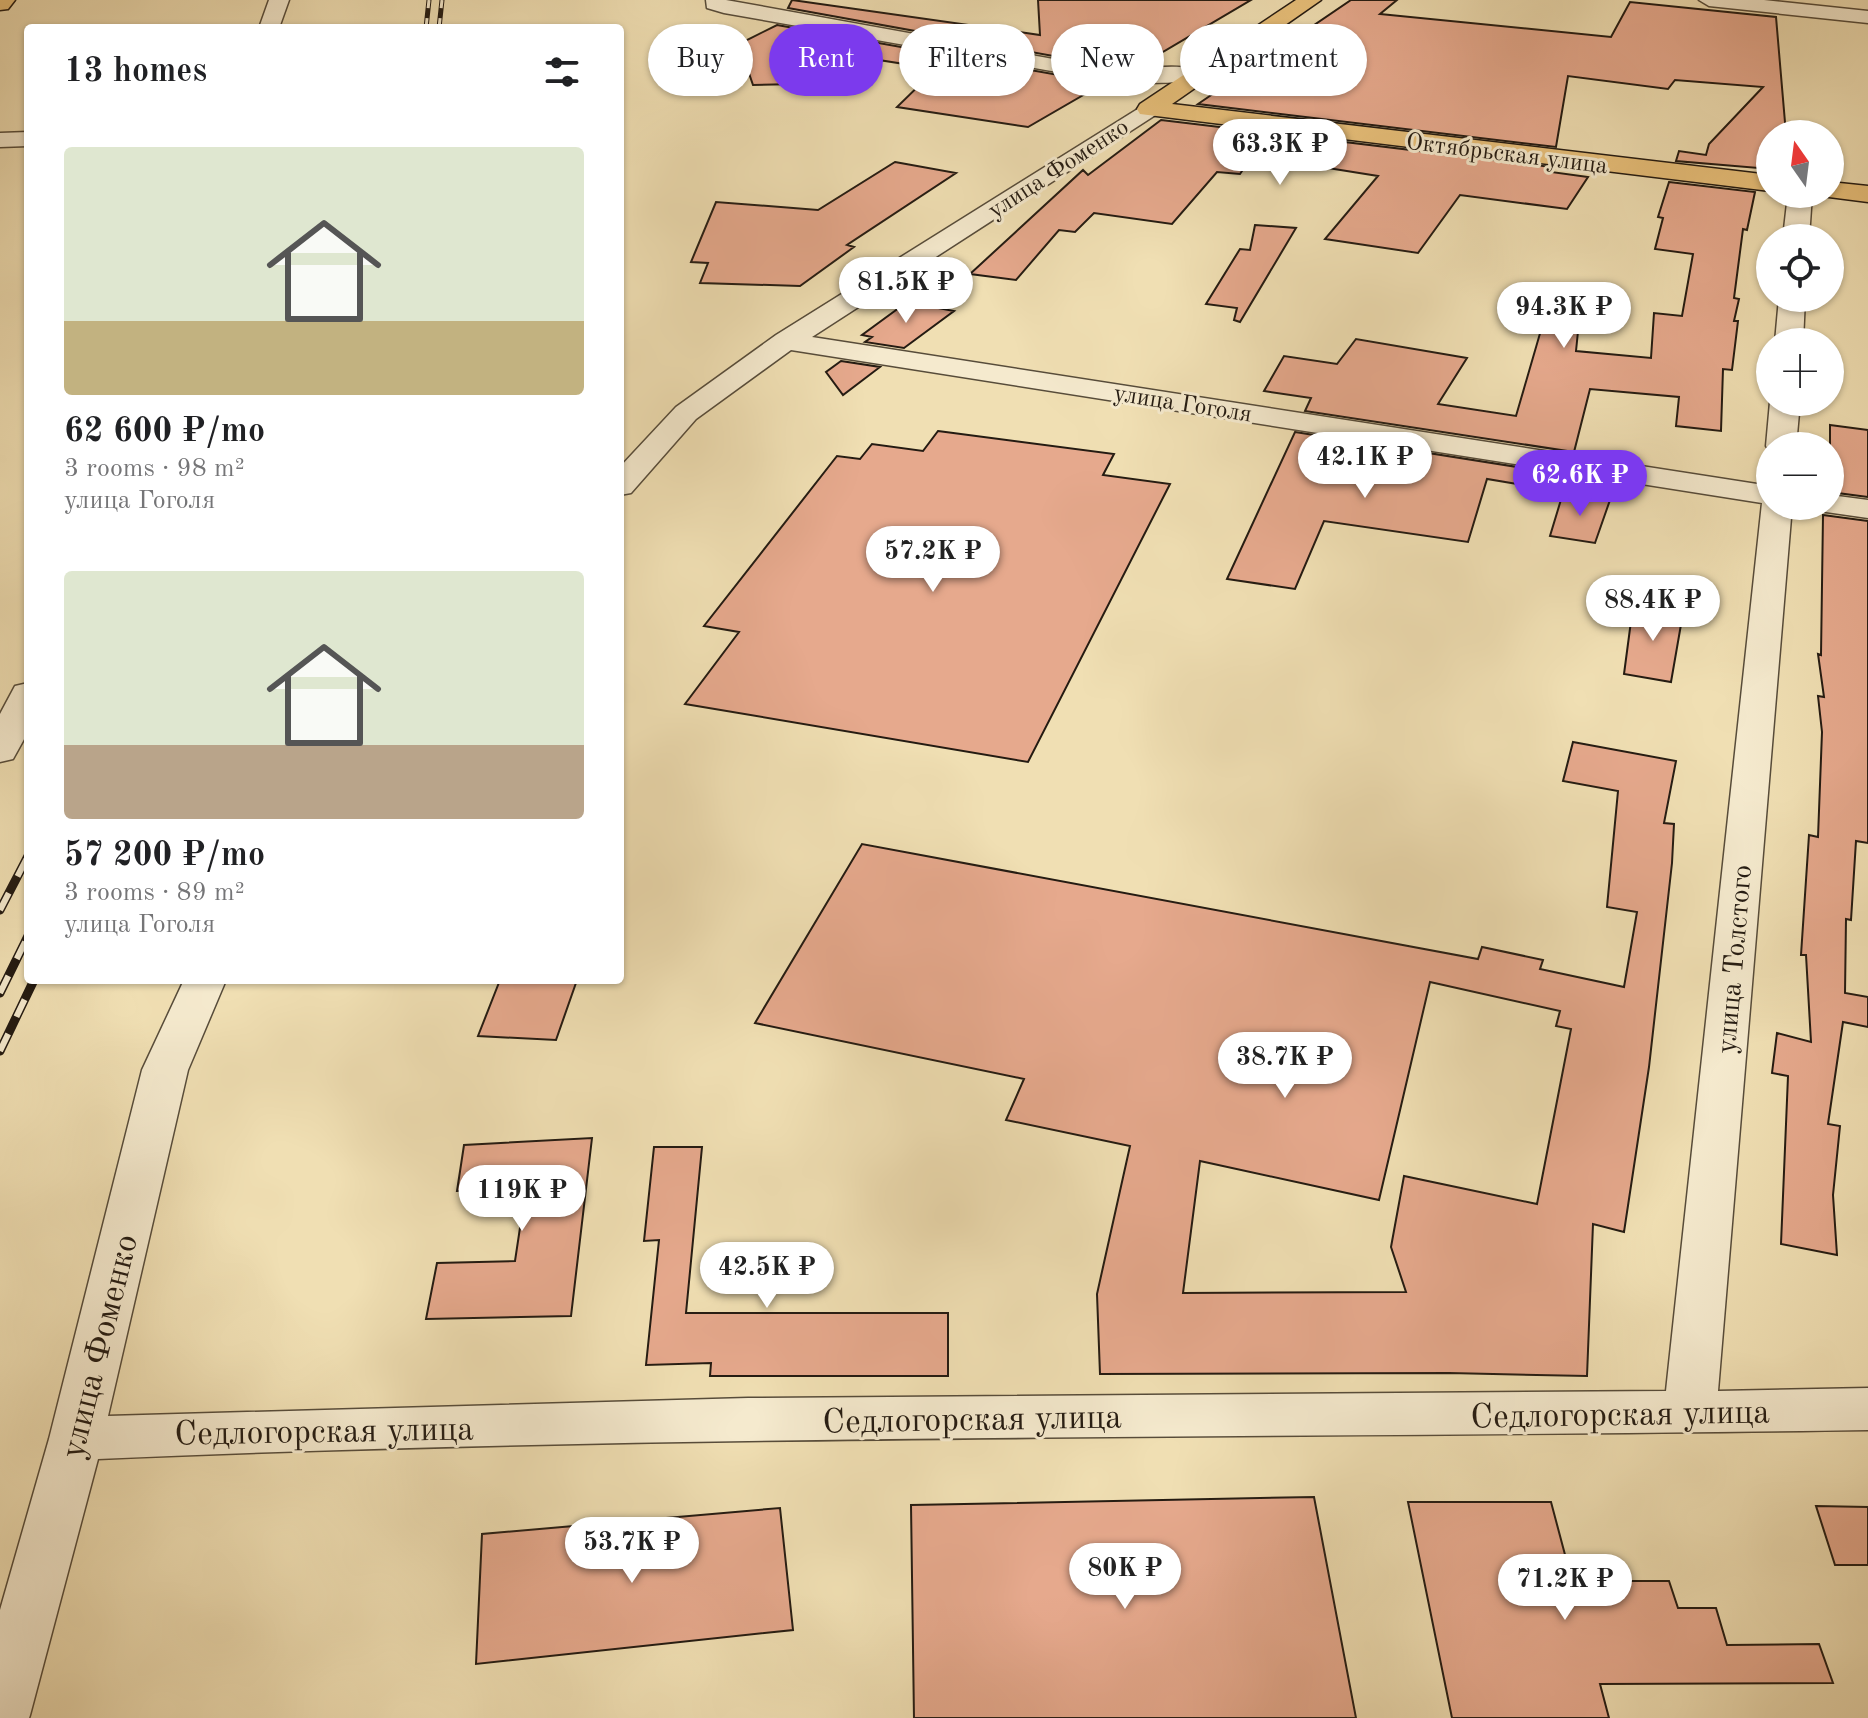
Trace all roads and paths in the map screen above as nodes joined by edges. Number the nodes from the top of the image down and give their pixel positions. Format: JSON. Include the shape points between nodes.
{"nodes":[{"id":1,"x":279,"y":0,"type":"edge"},
{"id":2,"x":716,"y":0,"type":"edge"},
{"id":3,"x":1310,"y":0,"type":"edge"},
{"id":4,"x":1709,"y":0,"type":"edge"},
{"id":5,"x":1838,"y":7,"type":"edge"},
{"id":6,"x":1868,"y":17,"type":"edge"},
{"id":7,"x":270,"y":24,"type":"edge"},
{"id":8,"x":1273,"y":24,"type":"edge"},
{"id":9,"x":1180,"y":75,"type":"edge"},
{"id":10,"x":1180,"y":86,"type":"edge"},
{"id":11,"x":1149,"y":109,"type":"junction"},
{"id":12,"x":24,"y":139,"type":"edge"},
{"id":13,"x":0,"y":140,"type":"edge"},
{"id":14,"x":1756,"y":181,"type":"edge"},
{"id":15,"x":1844,"y":191,"type":"edge"},
{"id":16,"x":1868,"y":194,"type":"edge"},
{"id":17,"x":786,"y":341,"type":"junction"},
{"id":18,"x":624,"y":482,"type":"edge"},
{"id":19,"x":1756,"y":493,"type":"edge"},
{"id":20,"x":1844,"y":506,"type":"edge"},
{"id":21,"x":1868,"y":509,"type":"edge"},
{"id":22,"x":1775,"y":520,"type":"edge"},
{"id":23,"x":24,"y":702,"type":"edge"},
{"id":24,"x":0,"y":751,"type":"edge"},
{"id":25,"x":203,"y":984,"type":"edge"},
{"id":26,"x":1868,"y":1409,"type":"edge"},
{"id":27,"x":1690,"y":1413,"type":"junction"},
{"id":28,"x":76,"y":1439,"type":"junction"},
{"id":29,"x":0,"y":1715,"type":"edge"}],
"edges":[{"from":1,"to":7,"type":"street"},
{"from":2,"to":9,"type":"street","via":[[714,4],[724,7],[1125,78]]},
{"from":3,"to":8,"type":"main road","name":"улица Фоменко"},
{"from":4,"to":5,"type":"street"},
{"from":5,"to":6,"type":"street"},
{"from":10,"to":11,"type":"main road","name":"улица Фоменко"},
{"from":11,"to":14,"type":"main road","name":"Октябрьская улица"},
{"from":11,"to":17,"type":"street","name":"улица Фоменко"},
{"from":12,"to":13,"type":"street"},
{"from":15,"to":16,"type":"main road"},
{"from":17,"to":18,"type":"street","name":"улица Фоменко","via":[[686,413]]},
{"from":17,"to":19,"type":"street","name":"улица Гоголя"},
{"from":20,"to":21,"type":"street"},
{"from":22,"to":27,"type":"street","name":"улица Толстого"},
{"from":23,"to":24,"type":"street"},
{"from":25,"to":28,"type":"street","name":"улица Фоменко","via":[[165,1070]]},
{"from":26,"to":27,"type":"street","name":"Седлогорская улица"},
{"from":27,"to":28,"type":"street","name":"Седлогорская улица","via":[[991,1417],[283,1430]]},
{"from":28,"to":29,"type":"street","name":"улица Фоменко"}]}
